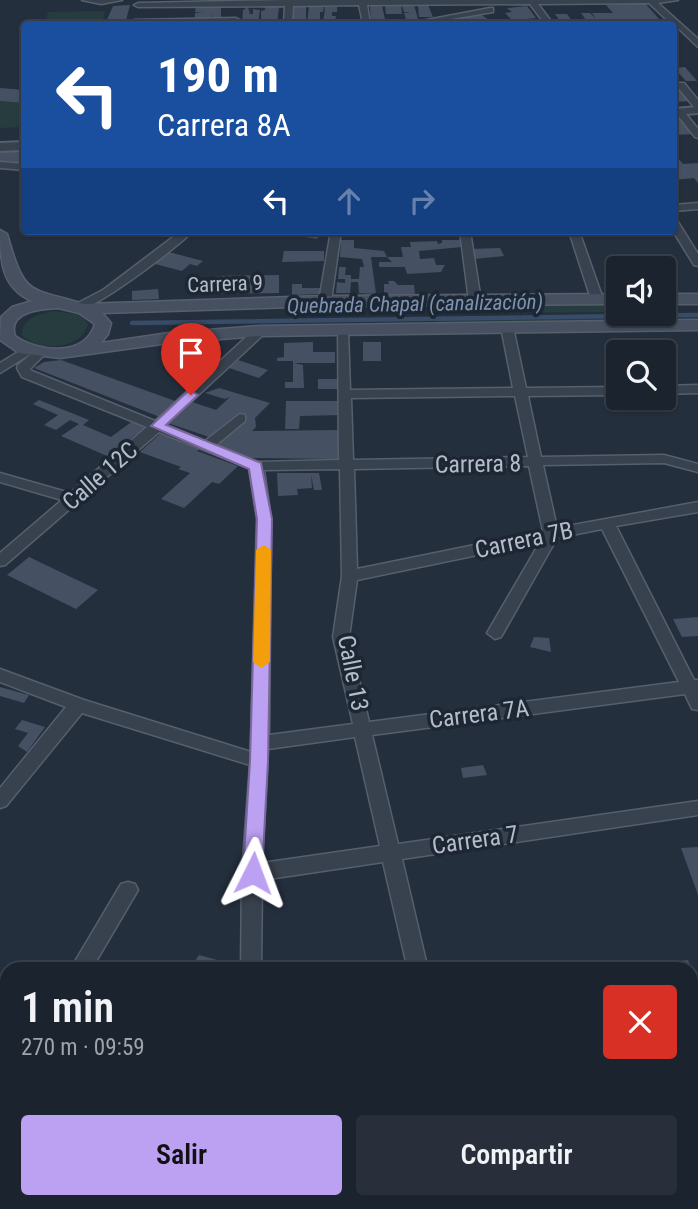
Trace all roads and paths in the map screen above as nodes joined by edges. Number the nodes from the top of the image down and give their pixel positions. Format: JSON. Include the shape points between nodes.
{"nodes":[{"id":1,"x":86,"y":0,"type":"edge"},
{"id":2,"x":118,"y":0,"type":"edge"},
{"id":3,"x":674,"y":0,"type":"edge"},
{"id":4,"x":652,"y":1,"type":"edge"},
{"id":5,"x":533,"y":2,"type":"junction"},
{"id":6,"x":139,"y":3,"type":"edge"},
{"id":7,"x":237,"y":3,"type":"edge"},
{"id":8,"x":289,"y":3,"type":"edge"},
{"id":9,"x":363,"y":4,"type":"junction"},
{"id":10,"x":134,"y":21,"type":"edge"},
{"id":11,"x":236,"y":21,"type":"edge"},
{"id":12,"x":288,"y":21,"type":"edge"},
{"id":13,"x":367,"y":21,"type":"edge"},
{"id":14,"x":448,"y":21,"type":"edge"},
{"id":15,"x":547,"y":21,"type":"edge"},
{"id":16,"x":673,"y":21,"type":"edge"},
{"id":17,"x":677,"y":25,"type":"edge"},
{"id":18,"x":692,"y":42,"type":"edge"},
{"id":19,"x":698,"y":83,"type":"edge"},
{"id":20,"x":698,"y":107,"type":"edge"},
{"id":21,"x":677,"y":110,"type":"edge"},
{"id":22,"x":677,"y":112,"type":"edge"},
{"id":23,"x":698,"y":135,"type":"edge"},
{"id":24,"x":21,"y":144,"type":"edge"},
{"id":25,"x":0,"y":145,"type":"edge"},
{"id":26,"x":0,"y":165,"type":"edge"},
{"id":27,"x":21,"y":167,"type":"edge"},
{"id":28,"x":698,"y":206,"type":"edge"},
{"id":29,"x":677,"y":208,"type":"edge"},
{"id":30,"x":677,"y":229,"type":"edge"},
{"id":31,"x":0,"y":234,"type":"edge"},
{"id":32,"x":183,"y":235,"type":"edge"},
{"id":33,"x":335,"y":235,"type":"edge"},
{"id":34,"x":466,"y":235,"type":"edge"},
{"id":35,"x":575,"y":235,"type":"edge"},
{"id":36,"x":698,"y":263,"type":"edge"},
{"id":37,"x":597,"y":299,"type":"junction"},
{"id":38,"x":606,"y":299,"type":"edge"},
{"id":39,"x":676,"y":299,"type":"edge"},
{"id":40,"x":698,"y":299,"type":"edge"},
{"id":41,"x":325,"y":301,"type":"junction"},
{"id":42,"x":475,"y":301,"type":"junction"},
{"id":43,"x":58,"y":303,"type":"junction"},
{"id":44,"x":83,"y":308,"type":"junction"},
{"id":45,"x":2,"y":322,"type":"edge"},
{"id":46,"x":698,"y":325,"type":"edge"},
{"id":47,"x":506,"y":327,"type":"junction"},
{"id":48,"x":342,"y":330,"type":"junction"},
{"id":49,"x":260,"y":331,"type":"junction"},
{"id":50,"x":83,"y":349,"type":"junction"},
{"id":51,"x":34,"y":352,"type":"junction"},
{"id":52,"x":0,"y":369,"type":"edge"},
{"id":53,"x":676,"y":390,"type":"edge"},
{"id":54,"x":698,"y":390,"type":"edge"},
{"id":55,"x":606,"y":391,"type":"edge"},
{"id":56,"x":520,"y":393,"type":"junction"},
{"id":57,"x":344,"y":394,"type":"junction"},
{"id":58,"x":240,"y":418,"type":"dead end"},
{"id":59,"x":157,"y":426,"type":"junction"},
{"id":60,"x":207,"y":446,"type":"junction"},
{"id":61,"x":535,"y":463,"type":"junction"},
{"id":62,"x":256,"y":466,"type":"junction"},
{"id":63,"x":347,"y":466,"type":"junction"},
{"id":64,"x":698,"y":468,"type":"edge"},
{"id":65,"x":0,"y":477,"type":"edge"},
{"id":66,"x":73,"y":499,"type":"junction"},
{"id":67,"x":698,"y":507,"type":"edge"},
{"id":68,"x":607,"y":523,"type":"junction"},
{"id":69,"x":551,"y":535,"type":"junction"},
{"id":70,"x":0,"y":561,"type":"edge"},
{"id":71,"x":351,"y":576,"type":"junction"},
{"id":72,"x":495,"y":633,"type":"dead end"},
{"id":73,"x":0,"y":675,"type":"edge"},
{"id":74,"x":694,"y":687,"type":"edge"},
{"id":75,"x":698,"y":704,"type":"edge"},
{"id":76,"x":78,"y":705,"type":"junction"},
{"id":77,"x":364,"y":729,"type":"junction"},
{"id":78,"x":260,"y":743,"type":"junction"},
{"id":79,"x":259,"y":761,"type":"junction"},
{"id":80,"x":0,"y":802,"type":"edge"},
{"id":81,"x":698,"y":808,"type":"edge"},
{"id":82,"x":390,"y":853,"type":"junction"},
{"id":83,"x":253,"y":873,"type":"junction"},
{"id":84,"x":128,"y":890,"type":"dead end"},
{"id":85,"x":85,"y":962,"type":"edge"},
{"id":86,"x":251,"y":962,"type":"edge"},
{"id":87,"x":416,"y":962,"type":"edge"}],
"edges":[{"from":1,"to":2,"type":"street"},
{"from":3,"to":4,"type":"street"},
{"from":4,"to":5,"type":"street"},
{"from":4,"to":16,"type":"street"},
{"from":5,"to":9,"type":"street"},
{"from":5,"to":14,"type":"street"},
{"from":5,"to":15,"type":"street"},
{"from":6,"to":7,"type":"street"},
{"from":6,"to":10,"type":"street"},
{"from":7,"to":8,"type":"street"},
{"from":7,"to":11,"type":"street"},
{"from":8,"to":9,"type":"street"},
{"from":8,"to":12,"type":"street"},
{"from":9,"to":13,"type":"street"},
{"from":17,"to":18,"type":"street"},
{"from":19,"to":20,"type":"street","via":[[681,85]]},
{"from":20,"to":21,"type":"street"},
{"from":22,"to":23,"type":"street"},
{"from":24,"to":25,"type":"street"},
{"from":26,"to":27,"type":"street"},
{"from":28,"to":29,"type":"street"},
{"from":30,"to":36,"type":"street"},
{"from":31,"to":43,"type":"main road","via":[[7,263],[23,290]]},
{"from":32,"to":44,"type":"street"},
{"from":33,"to":41,"type":"street"},
{"from":34,"to":42,"type":"street"},
{"from":35,"to":37,"type":"street"},
{"from":37,"to":38,"type":"main road","name":"Carrera 9"},
{"from":37,"to":42,"type":"main road","name":"Carrera 9"},
{"from":39,"to":40,"type":"main road"},
{"from":41,"to":42,"type":"main road","name":"Carrera 9"},
{"from":41,"to":44,"type":"main road","name":"Carrera 9"},
{"from":43,"to":44,"type":"main road","name":"Carrera 9"},
{"from":43,"to":45,"type":"main road","via":[[28,306]]},
{"from":44,"to":50,"type":"main road","via":[[103,323],[103,332]]},
{"from":45,"to":51,"type":"main road","via":[[7,338]]},
{"from":46,"to":47,"type":"main road","name":"Carrera 9"},
{"from":47,"to":48,"type":"main road","name":"Carrera 9"},
{"from":47,"to":56,"type":"street"},
{"from":48,"to":49,"type":"main road","name":"Carrera 9"},
{"from":48,"to":57,"type":"street","name":"Calle 13"},
{"from":49,"to":50,"type":"main road","name":"Carrera 9"},
{"from":49,"to":59,"type":"street","name":"Calle 12C"},
{"from":50,"to":51,"type":"main road","name":"Carrera 9"},
{"from":51,"to":52,"type":"street"},
{"from":51,"to":59,"type":"street","via":[[23,368],[27,374]]},
{"from":53,"to":54,"type":"street"},
{"from":55,"to":56,"type":"street"},
{"from":56,"to":57,"type":"street"},
{"from":56,"to":61,"type":"street"},
{"from":57,"to":63,"type":"street","name":"Calle 13"},
{"from":58,"to":60,"type":"street"},
{"from":59,"to":60,"type":"street"},
{"from":59,"to":66,"type":"street","name":"Calle 12C"},
{"from":60,"to":62,"type":"street"},
{"from":61,"to":63,"type":"street","name":"Carrera 8"},
{"from":61,"to":64,"type":"street","name":"Carrera 8","via":[[664,459]]},
{"from":61,"to":69,"type":"street"},
{"from":62,"to":63,"type":"street","name":"Carrera 8"},
{"from":62,"to":78,"type":"street","via":[[264,519]]},
{"from":63,"to":71,"type":"street","name":"Calle 13"},
{"from":65,"to":66,"type":"street"},
{"from":66,"to":70,"type":"street","name":"Calle 12C"},
{"from":67,"to":68,"type":"street","name":"Carrera 7B"},
{"from":68,"to":69,"type":"street","name":"Carrera 7B"},
{"from":68,"to":74,"type":"street"},
{"from":69,"to":71,"type":"street","name":"Carrera 7B"},
{"from":69,"to":72,"type":"street"},
{"from":71,"to":77,"type":"street","name":"Calle 13","via":[[341,637]]},
{"from":73,"to":76,"type":"street"},
{"from":74,"to":75,"type":"street"},
{"from":74,"to":77,"type":"street","name":"Carrera 7A"},
{"from":76,"to":79,"type":"street"},
{"from":76,"to":80,"type":"street"},
{"from":77,"to":78,"type":"street","name":"Carrera 7A"},
{"from":77,"to":82,"type":"street","name":"Calle 13"},
{"from":78,"to":79,"type":"street"},
{"from":79,"to":83,"type":"street"},
{"from":81,"to":82,"type":"street","name":"Carrera 7"},
{"from":82,"to":83,"type":"street","name":"Carrera 7"},
{"from":82,"to":87,"type":"street","name":"Calle 13"},
{"from":83,"to":86,"type":"street"},
{"from":84,"to":85,"type":"street"}]}
